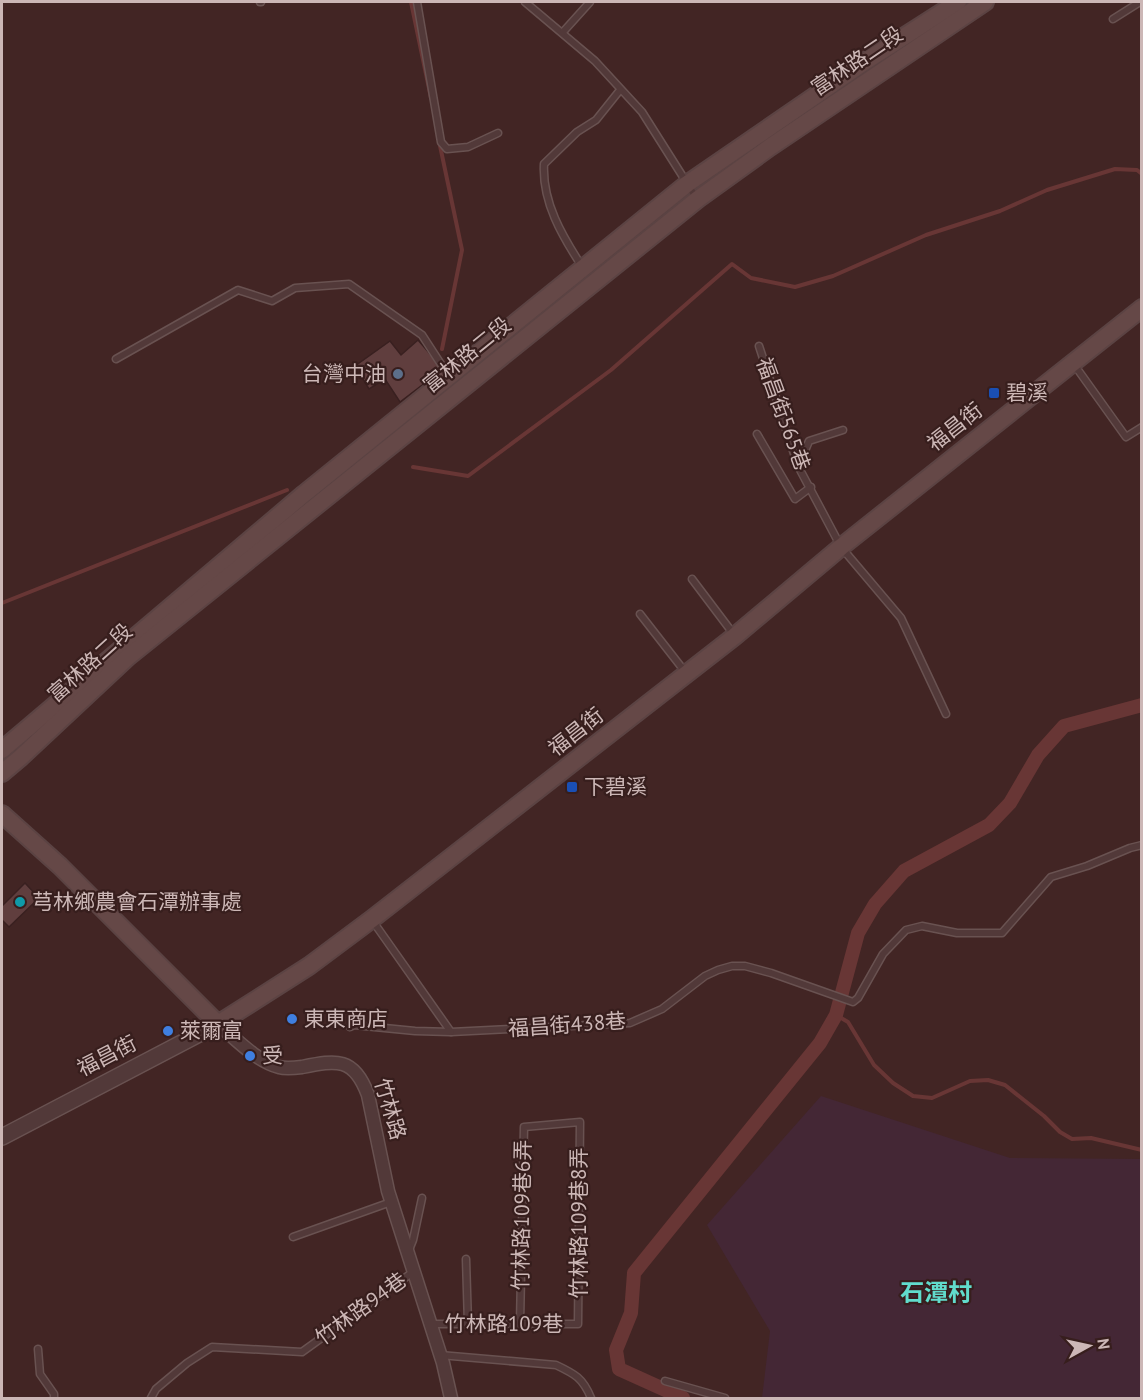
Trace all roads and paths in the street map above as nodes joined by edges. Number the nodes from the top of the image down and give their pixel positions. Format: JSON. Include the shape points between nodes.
{"nodes":[{"id":1,"x":417,"y":2,"type":"edge"},
{"id":2,"x":525,"y":2,"type":"edge"},
{"id":3,"x":590,"y":2,"type":"edge"},
{"id":4,"x":958,"y":2,"type":"edge"},
{"id":5,"x":985,"y":2,"type":"edge"},
{"id":6,"x":1140,"y":2,"type":"edge"},
{"id":7,"x":1113,"y":19,"type":"dead end"},
{"id":8,"x":563,"y":32,"type":"junction"},
{"id":9,"x":620,"y":90,"type":"junction"},
{"id":10,"x":799,"y":107,"type":"junction"},
{"id":11,"x":810,"y":120,"type":"junction"},
{"id":12,"x":498,"y":133,"type":"dead end"},
{"id":13,"x":687,"y":184,"type":"junction"},
{"id":14,"x":698,"y":199,"type":"junction"},
{"id":15,"x":583,"y":268,"type":"junction"},
{"id":16,"x":1142,"y":308,"type":"edge"},
{"id":17,"x":759,"y":346,"type":"dead end"},
{"id":18,"x":116,"y":359,"type":"dead end"},
{"id":19,"x":1073,"y":362,"type":"junction"},
{"id":20,"x":453,"y":384,"type":"junction"},
{"id":21,"x":393,"y":422,"type":"junction"},
{"id":22,"x":1142,"y":427,"type":"edge"},
{"id":23,"x":843,"y":430,"type":"dead end"},
{"id":24,"x":757,"y":434,"type":"dead end"},
{"id":25,"x":404,"y":435,"type":"junction"},
{"id":26,"x":798,"y":466,"type":"junction"},
{"id":27,"x":811,"y":487,"type":"junction"},
{"id":28,"x":841,"y":547,"type":"junction"},
{"id":29,"x":692,"y":579,"type":"dead end"},
{"id":30,"x":640,"y":614,"type":"dead end"},
{"id":31,"x":735,"y":636,"type":"junction"},
{"id":32,"x":687,"y":674,"type":"junction"},
{"id":33,"x":946,"y":714,"type":"dead end"},
{"id":34,"x":2,"y":750,"type":"edge"},
{"id":35,"x":2,"y":773,"type":"edge"},
{"id":36,"x":2,"y":814,"type":"edge"},
{"id":37,"x":1142,"y":845,"type":"edge"},
{"id":38,"x":372,"y":919,"type":"junction"},
{"id":39,"x":218,"y":1024,"type":"junction"},
{"id":40,"x":350,"y":1027,"type":"dead end"},
{"id":41,"x":452,"y":1032,"type":"junction"},
{"id":42,"x":579,"y":1122,"type":"joint"},
{"id":43,"x":2,"y":1137,"type":"edge"},
{"id":44,"x":422,"y":1198,"type":"dead end"},
{"id":45,"x":391,"y":1202,"type":"junction"},
{"id":46,"x":293,"y":1237,"type":"dead end"},
{"id":47,"x":407,"y":1253,"type":"junction"},
{"id":48,"x":466,"y":1259,"type":"dead end"},
{"id":49,"x":413,"y":1272,"type":"junction"},
{"id":50,"x":578,"y":1323,"type":"joint"},
{"id":51,"x":429,"y":1324,"type":"junction"},
{"id":52,"x":468,"y":1324,"type":"junction"},
{"id":53,"x":520,"y":1324,"type":"junction"},
{"id":54,"x":38,"y":1349,"type":"dead end"},
{"id":55,"x":441,"y":1359,"type":"junction"},
{"id":56,"x":665,"y":1381,"type":"dead end"},
{"id":57,"x":54,"y":1398,"type":"edge"},
{"id":58,"x":151,"y":1398,"type":"edge"},
{"id":59,"x":450,"y":1398,"type":"edge"},
{"id":60,"x":591,"y":1398,"type":"edge"},
{"id":61,"x":725,"y":1398,"type":"edge"}],
"edges":[{"from":1,"to":12,"type":"lane","via":[[441,142],[447,148],[468,147]]},
{"from":2,"to":8,"type":"lane"},
{"from":3,"to":8,"type":"lane"},
{"from":4,"to":10,"type":"main road","name":"富林路二段"},
{"from":5,"to":11,"type":"main road","name":"富林路二段"},
{"from":6,"to":7,"type":"lane"},
{"from":8,"to":9,"type":"lane"},
{"from":9,"to":13,"type":"lane","via":[[642,112]]},
{"from":9,"to":15,"type":"lane","via":[[596,120],[543,164],[543,182],[560,232]]},
{"from":10,"to":11,"type":"main road"},
{"from":10,"to":13,"type":"main road","name":"富林路二段"},
{"from":11,"to":14,"type":"main road","name":"富林路二段"},
{"from":13,"to":14,"type":"lane"},
{"from":13,"to":15,"type":"main road","name":"富林路二段"},
{"from":14,"to":20,"type":"main road","name":"富林路二段"},
{"from":15,"to":20,"type":"main road","name":"富林路二段"},
{"from":16,"to":19,"type":"main road","name":"福昌街"},
{"from":17,"to":26,"type":"lane","name":"福昌街565巷"},
{"from":18,"to":20,"type":"lane","via":[[238,290],[272,301],[295,288],[349,284],[422,335]]},
{"from":19,"to":22,"type":"lane","via":[[1126,437]]},
{"from":19,"to":28,"type":"main road","name":"福昌街"},
{"from":20,"to":21,"type":"main road","name":"富林路二段"},
{"from":20,"to":25,"type":"main road","name":"富林路二段"},
{"from":21,"to":25,"type":"street"},
{"from":21,"to":34,"type":"main road","name":"富林路二段"},
{"from":23,"to":26,"type":"lane","via":[[809,441]]},
{"from":24,"to":27,"type":"lane","via":[[795,499]]},
{"from":25,"to":35,"type":"main road","name":"富林路二段","via":[[128,657]]},
{"from":26,"to":27,"type":"lane","name":"福昌街565巷"},
{"from":27,"to":28,"type":"lane","name":"福昌街565巷"},
{"from":28,"to":31,"type":"main road","name":"福昌街"},
{"from":28,"to":33,"type":"lane","name":"福昌街565巷","via":[[901,618]]},
{"from":29,"to":31,"type":"lane"},
{"from":30,"to":32,"type":"lane"},
{"from":31,"to":32,"type":"main road","name":"福昌街"},
{"from":32,"to":38,"type":"main road","name":"福昌街"},
{"from":36,"to":39,"type":"main road","name":"竹林路","via":[[60,866]]},
{"from":37,"to":41,"type":"lane","name":"福昌街438巷","via":[[1051,877],[1002,933],[957,933],[922,926],[906,930],[883,954],[853,1002],[745,966],[732,966],[705,976],[662,1009],[630,1023]]},
{"from":38,"to":39,"type":"main road","name":"福昌街","via":[[309,966]]},
{"from":38,"to":41,"type":"lane"},
{"from":39,"to":43,"type":"street","name":"福昌街"},
{"from":39,"to":45,"type":"street","name":"竹林路","via":[[262,1059],[279,1067],[291,1069],[332,1062],[344,1063],[352,1069],[368,1095]]},
{"from":40,"to":41,"type":"lane","name":"福昌街438巷"},
{"from":42,"to":50,"type":"lane","name":"竹林路109巷8弄"},
{"from":42,"to":53,"type":"lane","name":"竹林路109巷6弄","via":[[524,1127]]},
{"from":44,"to":47,"type":"lane"},
{"from":45,"to":46,"type":"lane"},
{"from":45,"to":47,"type":"street","name":"竹林路"},
{"from":47,"to":49,"type":"street","name":"竹林路"},
{"from":48,"to":52,"type":"lane"},
{"from":49,"to":51,"type":"street","name":"竹林路"},
{"from":49,"to":58,"type":"lane","name":"竹林路94巷","via":[[302,1352],[212,1347],[187,1363]]},
{"from":50,"to":53,"type":"lane","name":"竹林路109巷"},
{"from":51,"to":52,"type":"lane","name":"竹林路109巷"},
{"from":51,"to":55,"type":"street","name":"竹林路"},
{"from":52,"to":53,"type":"lane","name":"竹林路109巷"},
{"from":54,"to":57,"type":"lane","via":[[40,1374]]},
{"from":55,"to":59,"type":"street","name":"竹林路"},
{"from":55,"to":60,"type":"lane","via":[[556,1365],[585,1384]]},
{"from":56,"to":61,"type":"lane"}]}
